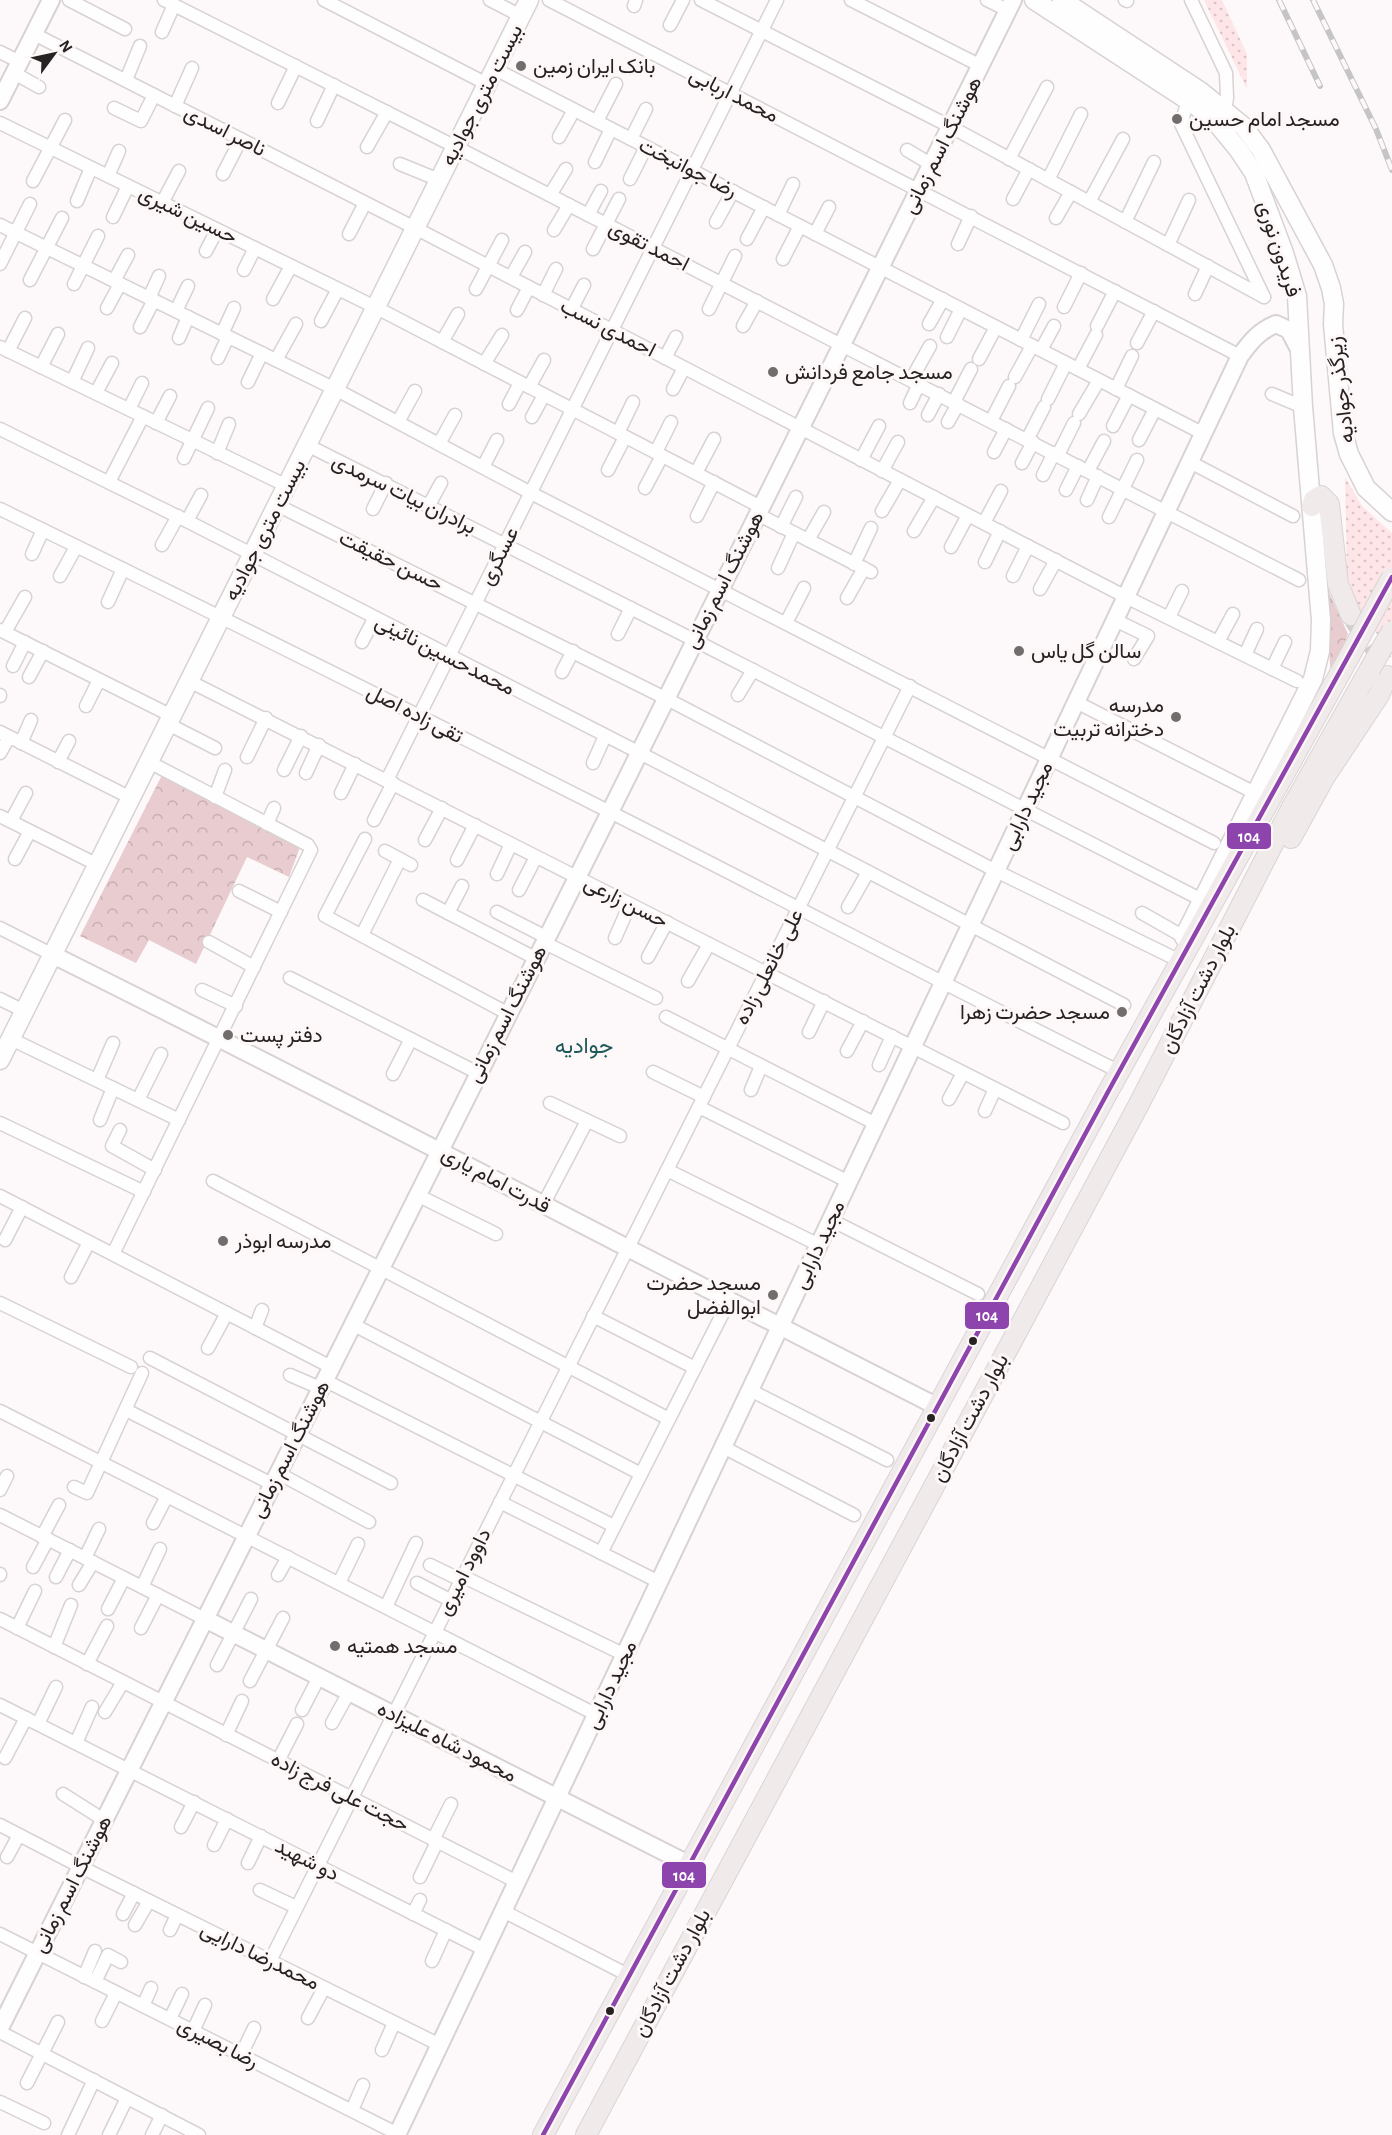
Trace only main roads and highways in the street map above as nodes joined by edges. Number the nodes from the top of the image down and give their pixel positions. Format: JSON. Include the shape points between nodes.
{"nodes":[{"id":1,"x":1034,"y":0,"type":"edge"},
{"id":2,"x":1062,"y":0,"type":"edge"},
{"id":3,"x":525,"y":8,"type":"edge"},
{"id":4,"x":1220,"y":116,"type":"junction"},
{"id":5,"x":1254,"y":173,"type":"junction"},
{"id":6,"x":1334,"y":324,"type":"junction"},
{"id":7,"x":1312,"y":506,"type":"junction"},
{"id":8,"x":1392,"y":512,"type":"edge"},
{"id":9,"x":1392,"y":577,"type":"edge"},
{"id":10,"x":1351,"y":615,"type":"tunnel mouth"},
{"id":11,"x":1392,"y":631,"type":"edge"},
{"id":12,"x":0,"y":1060,"type":"edge"},
{"id":13,"x":1109,"y":1090,"type":"junction"},
{"id":14,"x":543,"y":2135,"type":"edge"},
{"id":15,"x":586,"y":2135,"type":"edge"}],
"edges":[{"from":1,"to":4,"type":"main road","name":"فریدون نوری","via":[[1188,100]]},
{"from":2,"to":4,"type":"main road","name":"فریدون نوری","via":[[1200,91]]},
{"from":3,"to":12,"type":"main road","name":"بیست متری جوادیه"},
{"from":4,"to":5,"type":"main road","name":"فریدون نوری"},
{"from":4,"to":6,"type":"main road","name":"فریدون نوری","via":[[1244,127],[1261,150],[1323,265],[1334,304]]},
{"from":5,"to":6,"type":"main road","via":[[1281,206],[1309,257]]},
{"from":5,"to":7,"type":"main road","name":"فریدون نوری","via":[[1296,296]]},
{"from":6,"to":8,"type":"main road","name":"زیرگذر جوادیه","via":[[1342,433],[1348,454],[1366,488]]},
{"from":7,"to":10,"type":"main road","via":[[1321,496],[1329,504],[1338,584]]},
{"from":7,"to":13,"type":"main road","name":"فریدون نوری","via":[[1322,620],[1320,651]]},
{"from":9,"to":13,"type":"main road","name":"بلوار دشت آزادگان","bridge":true},
{"from":11,"to":15,"type":"main road","name":"بلوار دشت آزادگان","bridge":true,"via":[[1378,672],[1291,809],[1138,1106]]},
{"from":13,"to":14,"type":"main road","name":"بلوار دشت آزادگان"}]}
